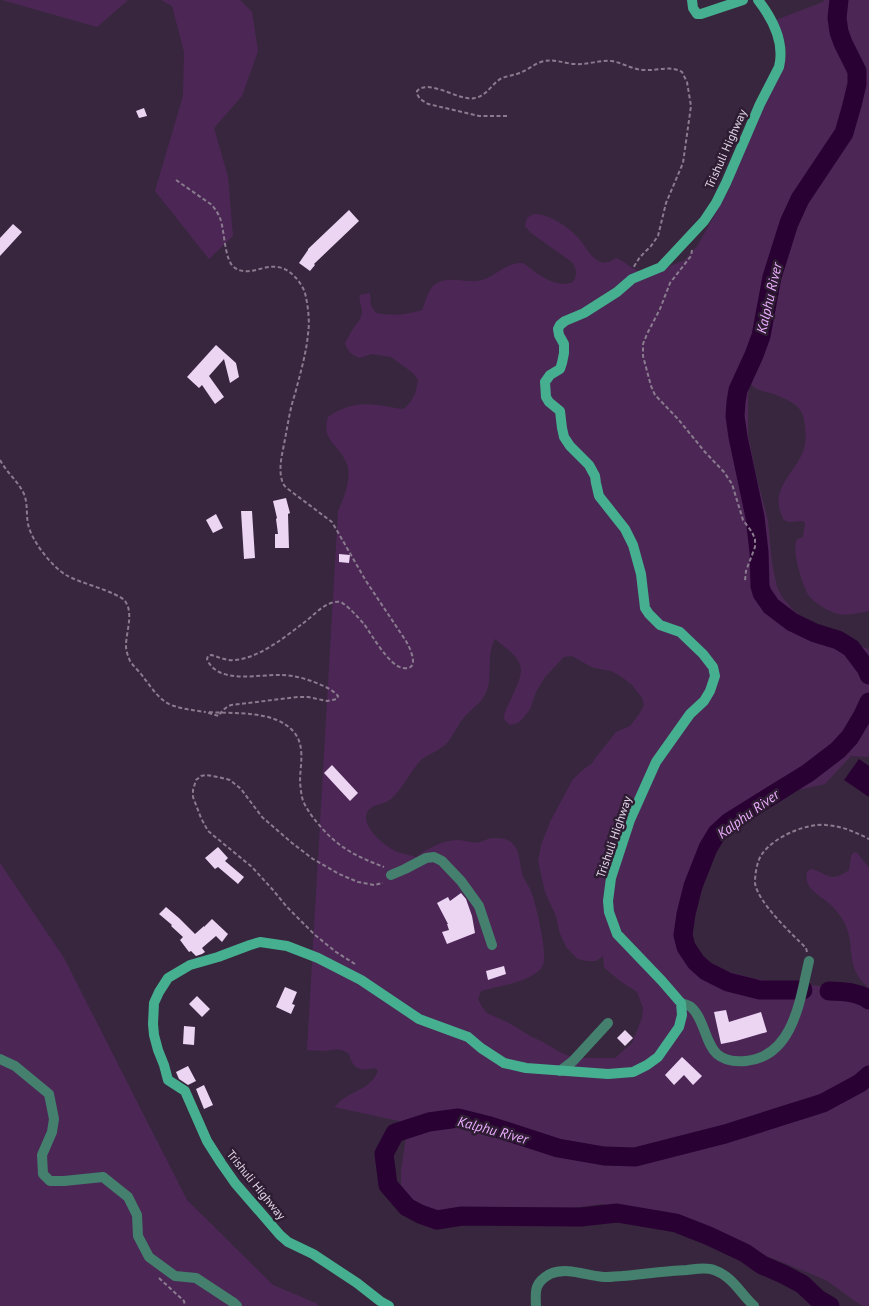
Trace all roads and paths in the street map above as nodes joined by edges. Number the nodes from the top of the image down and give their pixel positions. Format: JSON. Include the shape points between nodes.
{"nodes":[{"id":1,"x":692,"y":0,"type":"edge"},
{"id":2,"x":743,"y":0,"type":"edge"},
{"id":3,"x":758,"y":0,"type":"edge"},
{"id":4,"x":507,"y":116,"type":"dead end"},
{"id":5,"x":176,"y":180,"type":"dead end"},
{"id":6,"x":693,"y":248,"type":"dead end"},
{"id":7,"x":632,"y":269,"type":"dead end"},
{"id":8,"x":0,"y":460,"type":"edge"},
{"id":9,"x":745,"y":582,"type":"dead end"},
{"id":10,"x":205,"y":712,"type":"junction"},
{"id":11,"x":869,"y":839,"type":"edge"},
{"id":12,"x":391,"y":875,"type":"junction"},
{"id":13,"x":492,"y":946,"type":"dead end"},
{"id":14,"x":809,"y":961,"type":"joint"},
{"id":15,"x":361,"y":980,"type":"junction"},
{"id":16,"x":681,"y":1003,"type":"junction"},
{"id":17,"x":608,"y":1023,"type":"dead end"},
{"id":18,"x":0,"y":1058,"type":"edge"},
{"id":19,"x":560,"y":1071,"type":"junction"},
{"id":20,"x":237,"y":1306,"type":"edge"},
{"id":21,"x":389,"y":1306,"type":"edge"},
{"id":22,"x":536,"y":1306,"type":"edge"},
{"id":23,"x":754,"y":1306,"type":"edge"}],
"edges":[{"from":1,"to":2,"type":"street","via":[[697,14]]},
{"from":3,"to":16,"type":"street","name":"Trishuli Highway","via":[[779,40],[781,62],[716,203],[696,230],[660,267],[632,279],[617,292],[560,325],[559,335],[564,344],[562,363],[560,369],[545,382],[546,397],[560,411],[564,437],[589,465],[599,496],[625,529],[633,545],[641,574],[644,608],[660,625],[680,632],[704,654],[715,676],[704,701],[690,714],[656,762],[630,820],[611,878],[608,901],[608,912],[617,934]]},
{"from":4,"to":7,"type":"path","via":[[479,116],[428,104],[417,91],[430,88],[468,99],[477,98],[501,78],[551,60],[575,64],[612,61],[645,70],[673,68],[682,72],[691,106],[684,162],[666,203],[658,236]]},
{"from":5,"to":10,"type":"path","via":[[216,210],[223,226],[227,258],[232,266],[245,271],[279,267],[292,273],[303,287],[309,334],[281,459],[282,482],[332,522],[406,641],[413,659],[408,668],[397,666],[353,612],[341,602],[334,602],[322,607],[296,629],[257,654],[235,660],[211,655],[207,660],[221,674],[282,675],[314,682],[332,690],[337,699],[327,702],[308,697],[289,698],[230,705],[219,716]]},
{"from":6,"to":9,"type":"path","via":[[691,256],[670,283],[646,334],[643,356],[655,395],[732,484],[743,520],[755,539]]},
{"from":8,"to":10,"type":"path","via":[[24,495],[29,530],[46,555],[65,575],[114,594],[126,603],[129,614],[126,650],[133,665],[163,700]]},
{"from":10,"to":12,"type":"path","via":[[269,717],[289,727],[300,745],[300,785],[304,804],[339,845],[387,868]]},
{"from":11,"to":14,"type":"path","via":[[844,828],[824,824],[808,826],[778,838],[762,854],[755,884],[760,897],[806,948]]},
{"from":12,"to":13,"type":"street","via":[[426,858],[442,861],[479,906]]},
{"from":12,"to":15,"type":"path","via":[[374,885],[348,879],[314,859],[276,830],[236,784],[206,775],[197,778],[194,784],[193,797],[208,831],[252,867],[315,935],[354,963]]},
{"from":14,"to":16,"type":"street","via":[[797,1014],[786,1035],[764,1056],[737,1062],[724,1059],[712,1047],[691,1006]]},
{"from":15,"to":19,"type":"street","name":"Trishuli Highway","via":[[419,1019],[468,1037],[504,1063]]},
{"from":15,"to":21,"type":"street","name":"Trishuli Highway","via":[[287,946],[260,942],[190,965],[168,978],[154,1003],[154,1035],[168,1080],[185,1091],[213,1151],[235,1183],[280,1235]]},
{"from":16,"to":19,"type":"street","name":"Trishuli Highway","via":[[679,1027],[658,1057],[647,1065],[633,1072],[608,1074]]},
{"from":17,"to":19,"type":"street"},
{"from":18,"to":20,"type":"street","via":[[49,1094],[54,1119],[42,1155],[43,1174],[50,1181],[103,1177],[128,1196],[137,1215],[138,1236],[149,1257],[175,1276],[196,1278]]},
{"from":22,"to":23,"type":"street","via":[[538,1283],[561,1271],[606,1277],[701,1269],[724,1275]]}]}
